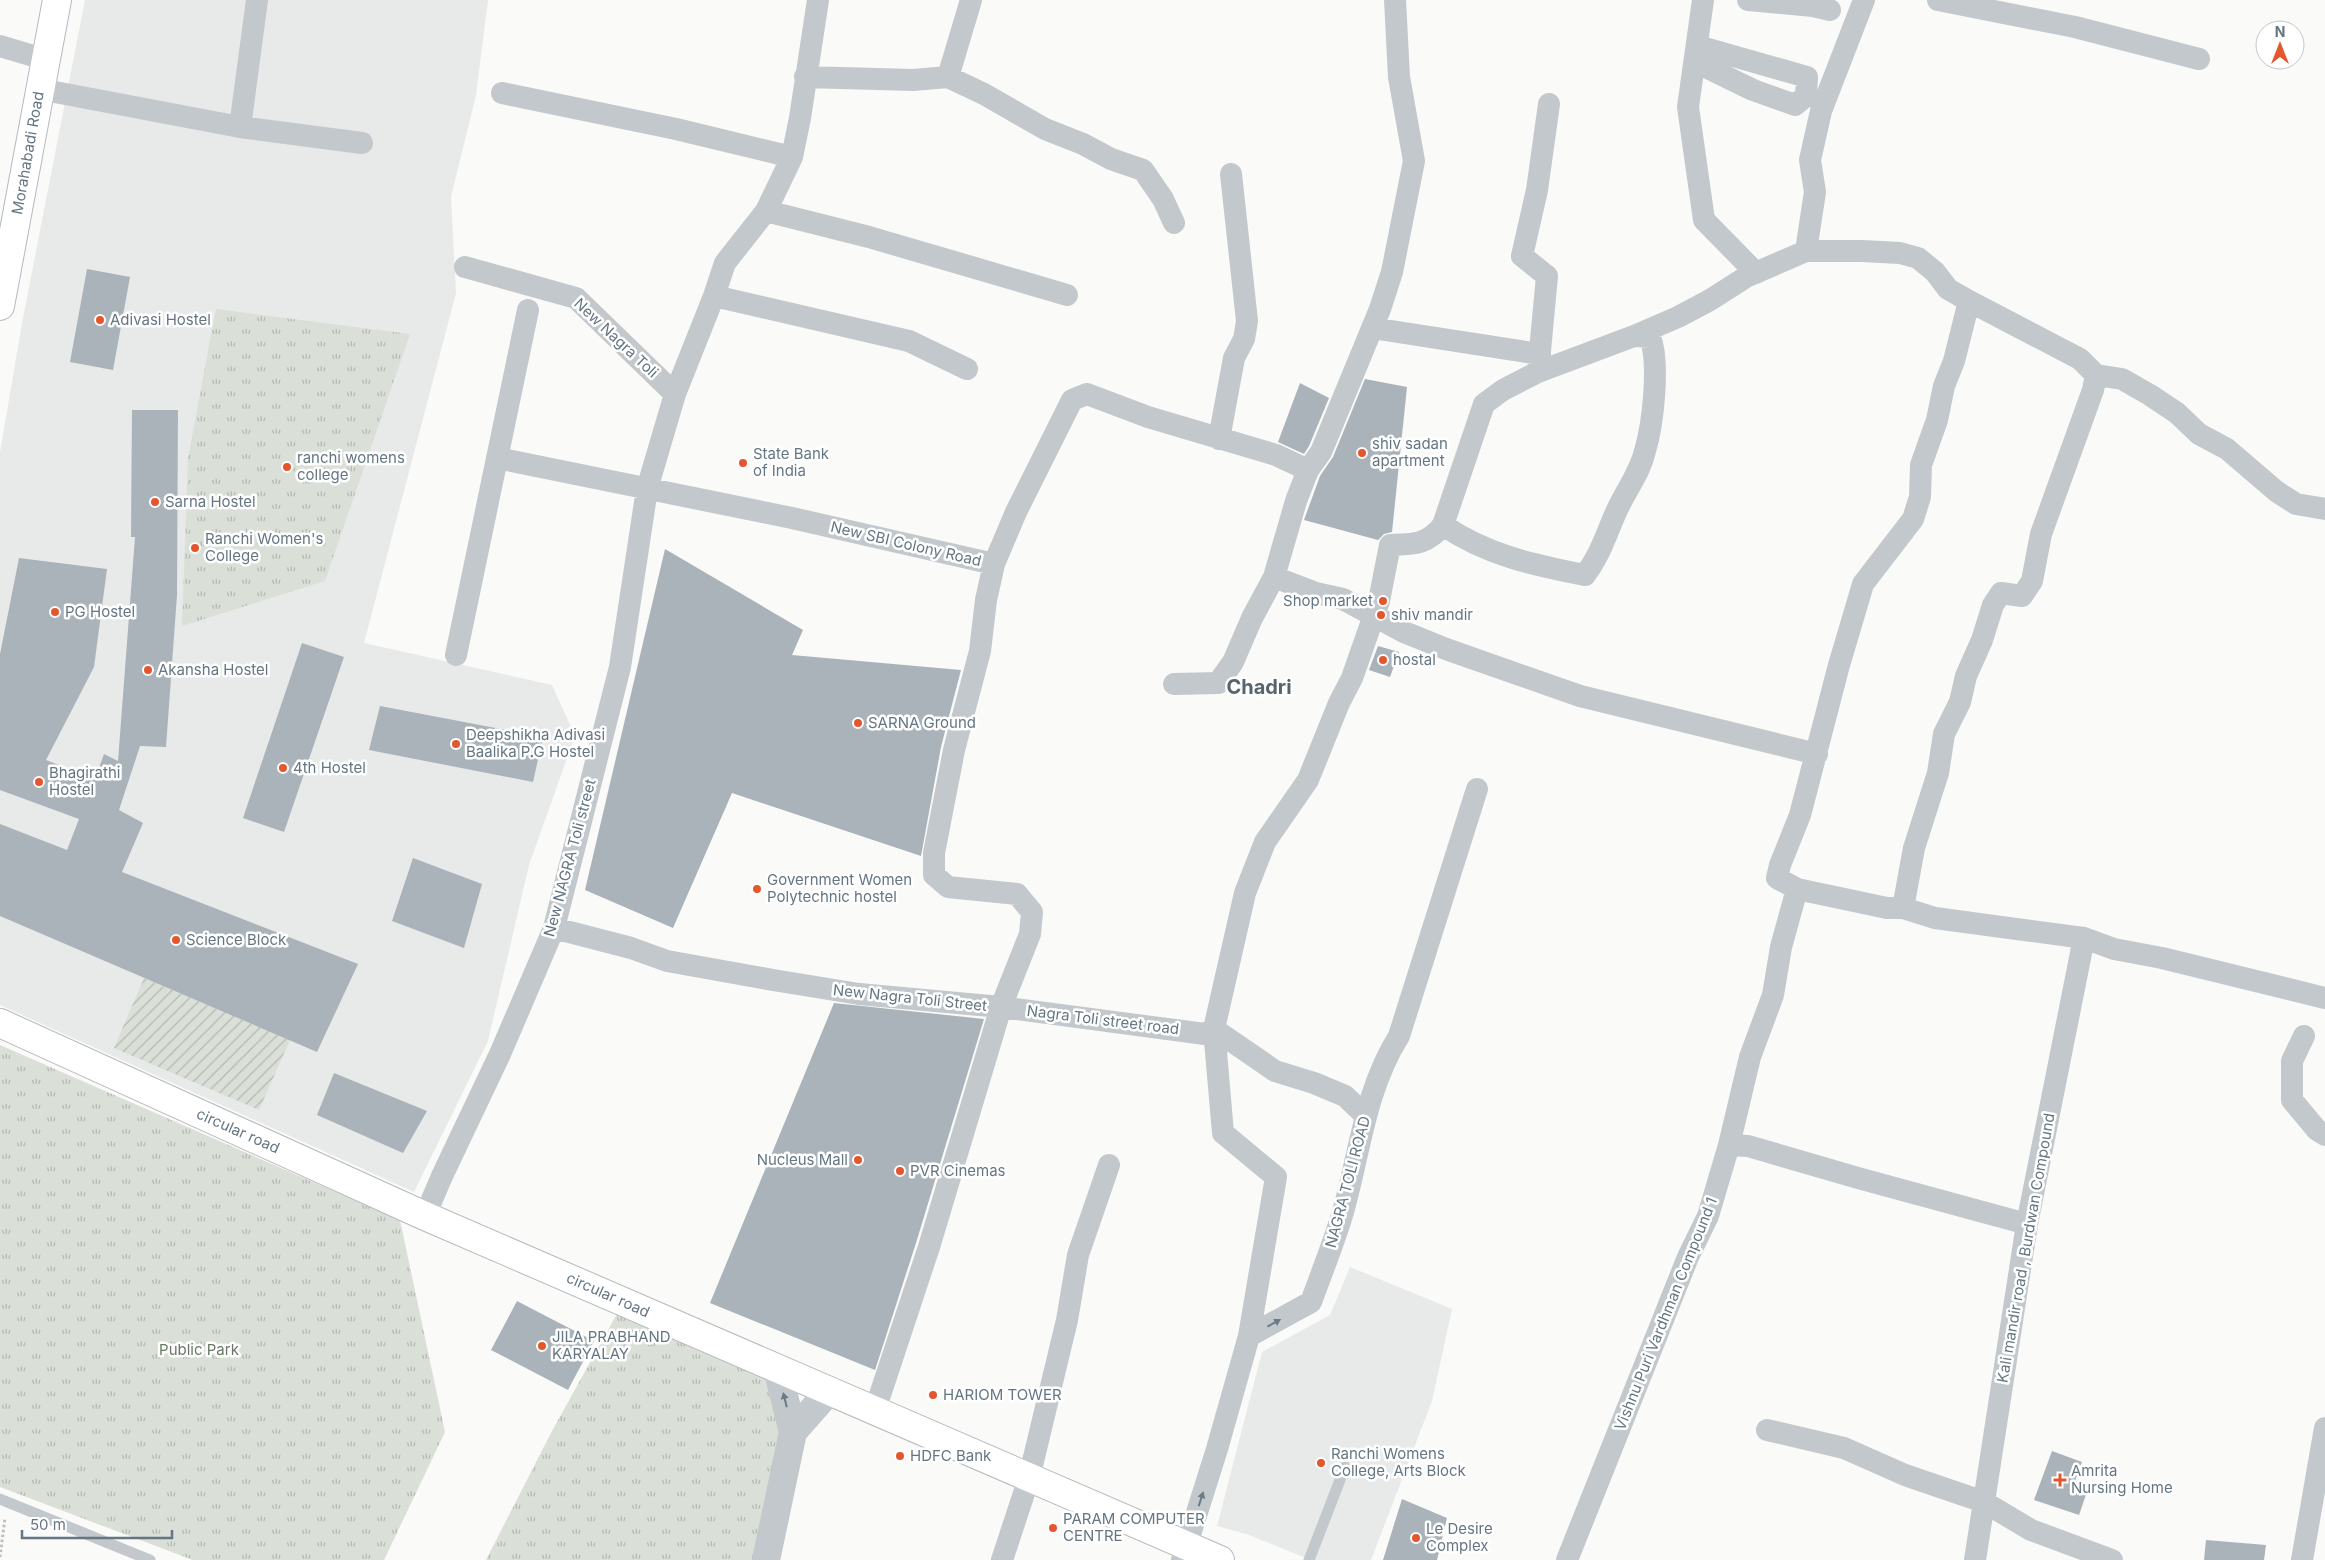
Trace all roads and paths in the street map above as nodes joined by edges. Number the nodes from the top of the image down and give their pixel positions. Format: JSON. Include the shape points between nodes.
{"nodes":[{"id":1,"x":57,"y":0,"type":"edge"},
{"id":2,"x":257,"y":0,"type":"edge"},
{"id":3,"x":818,"y":0,"type":"edge"},
{"id":4,"x":971,"y":0,"type":"edge"},
{"id":5,"x":1395,"y":0,"type":"edge"},
{"id":6,"x":1703,"y":0,"type":"edge"},
{"id":7,"x":1748,"y":0,"type":"edge"},
{"id":8,"x":1864,"y":0,"type":"edge"},
{"id":9,"x":1938,"y":0,"type":"edge"},
{"id":10,"x":1830,"y":10,"type":"dead end"},
{"id":11,"x":0,"y":46,"type":"edge"},
{"id":12,"x":2199,"y":59,"type":"dead end"},
{"id":13,"x":46,"y":60,"type":"junction"},
{"id":14,"x":805,"y":77,"type":"junction"},
{"id":15,"x":948,"y":78,"type":"junction"},
{"id":16,"x":40,"y":89,"type":"junction"},
{"id":17,"x":502,"y":93,"type":"dead end"},
{"id":18,"x":1549,"y":104,"type":"dead end"},
{"id":19,"x":240,"y":126,"type":"junction"},
{"id":20,"x":362,"y":143,"type":"dead end"},
{"id":21,"x":792,"y":157,"type":"junction"},
{"id":22,"x":1231,"y":174,"type":"dead end"},
{"id":23,"x":766,"y":212,"type":"junction"},
{"id":24,"x":1174,"y":223,"type":"dead end"},
{"id":25,"x":1806,"y":251,"type":"junction"},
{"id":26,"x":465,"y":267,"type":"dead end"},
{"id":27,"x":1756,"y":273,"type":"junction"},
{"id":28,"x":1067,"y":295,"type":"dead end"},
{"id":29,"x":714,"y":296,"type":"junction"},
{"id":30,"x":1969,"y":301,"type":"junction"},
{"id":31,"x":0,"y":306,"type":"edge"},
{"id":32,"x":528,"y":310,"type":"dead end"},
{"id":33,"x":1372,"y":328,"type":"junction"},
{"id":34,"x":1634,"y":336,"type":"junction"},
{"id":35,"x":1539,"y":363,"type":"junction"},
{"id":36,"x":967,"y":369,"type":"dead end"},
{"id":37,"x":2096,"y":375,"type":"junction"},
{"id":38,"x":675,"y":394,"type":"junction"},
{"id":39,"x":1219,"y":439,"type":"junction"},
{"id":40,"x":497,"y":458,"type":"junction"},
{"id":41,"x":1308,"y":470,"type":"junction"},
{"id":42,"x":646,"y":489,"type":"junction"},
{"id":43,"x":2325,"y":509,"type":"edge"},
{"id":44,"x":1443,"y":525,"type":"junction"},
{"id":45,"x":994,"y":564,"type":"junction"},
{"id":46,"x":1274,"y":577,"type":"junction"},
{"id":47,"x":1375,"y":615,"type":"junction"},
{"id":48,"x":456,"y":655,"type":"dead end"},
{"id":49,"x":1174,"y":684,"type":"dead end"},
{"id":50,"x":1816,"y":754,"type":"junction"},
{"id":51,"x":1477,"y":789,"type":"dead end"},
{"id":52,"x":1797,"y":889,"type":"junction"},
{"id":53,"x":1903,"y":908,"type":"junction"},
{"id":54,"x":554,"y":928,"type":"junction"},
{"id":55,"x":2084,"y":938,"type":"junction"},
{"id":56,"x":2325,"y":998,"type":"edge"},
{"id":57,"x":1001,"y":1007,"type":"junction"},
{"id":58,"x":0,"y":1023,"type":"edge"},
{"id":59,"x":1210,"y":1031,"type":"junction"},
{"id":60,"x":2304,"y":1036,"type":"dead end"},
{"id":61,"x":1366,"y":1116,"type":"junction"},
{"id":62,"x":2325,"y":1135,"type":"edge"},
{"id":63,"x":1729,"y":1145,"type":"junction"},
{"id":64,"x":1109,"y":1165,"type":"dead end"},
{"id":65,"x":426,"y":1216,"type":"junction"},
{"id":66,"x":2027,"y":1224,"type":"junction"},
{"id":67,"x":1249,"y":1336,"type":"junction"},
{"id":68,"x":777,"y":1368,"type":"junction"},
{"id":69,"x":830,"y":1390,"type":"junction"},
{"id":70,"x":876,"y":1410,"type":"junction"},
{"id":71,"x":1767,"y":1430,"type":"dead end"},
{"id":72,"x":792,"y":1432,"type":"junction"},
{"id":73,"x":2324,"y":1439,"type":"edge"},
{"id":74,"x":1345,"y":1467,"type":"dead end"},
{"id":75,"x":1028,"y":1478,"type":"junction"},
{"id":76,"x":3,"y":1501,"type":"edge"},
{"id":77,"x":1984,"y":1502,"type":"junction"},
{"id":78,"x":1184,"y":1553,"type":"edge"},
{"id":79,"x":0,"y":1557,"type":"edge"},
{"id":80,"x":150,"y":1560,"type":"edge"},
{"id":81,"x":766,"y":1560,"type":"edge"},
{"id":82,"x":1002,"y":1560,"type":"edge"},
{"id":83,"x":1220,"y":1560,"type":"edge"},
{"id":84,"x":1309,"y":1560,"type":"edge"},
{"id":85,"x":1567,"y":1560,"type":"edge"},
{"id":86,"x":1975,"y":1560,"type":"edge"},
{"id":87,"x":2112,"y":1560,"type":"edge"},
{"id":88,"x":2302,"y":1560,"type":"edge"}],
"edges":[{"from":1,"to":13,"type":"main road","name":"Morahabadi Road"},
{"from":2,"to":19,"type":"street"},
{"from":3,"to":14,"type":"street","name":"New NAGRA Toli street"},
{"from":4,"to":15,"type":"street"},
{"from":5,"to":33,"type":"street","via":[[1399,78],[1414,161],[1392,272]]},
{"from":6,"to":27,"type":"street","via":[[1688,107],[1704,220]]},
{"from":7,"to":10,"type":"street"},
{"from":8,"to":25,"type":"street","via":[[1821,111],[1810,160],[1815,192]]},
{"from":9,"to":12,"type":"street","via":[[2075,27]]},
{"from":11,"to":13,"type":"street"},
{"from":13,"to":16,"type":"main road","name":"Morahabadi Road"},
{"from":14,"to":15,"type":"street"},
{"from":14,"to":21,"type":"street","name":"New NAGRA Toli street"},
{"from":15,"to":24,"type":"street","via":[[984,94],[1045,129],[1143,170],[1163,198]]},
{"from":16,"to":19,"type":"street"},
{"from":16,"to":31,"type":"main road","name":"Morahabadi Road"},
{"from":17,"to":21,"type":"street"},
{"from":18,"to":35,"type":"street","via":[[1537,190],[1522,256],[1547,276]]},
{"from":19,"to":20,"type":"street"},
{"from":21,"to":23,"type":"street","name":"New NAGRA Toli street"},
{"from":22,"to":39,"type":"street","via":[[1248,321],[1244,339],[1234,358]]},
{"from":23,"to":28,"type":"street","via":[[878,239]]},
{"from":23,"to":29,"type":"street","name":"New NAGRA Toli street","via":[[725,263]]},
{"from":25,"to":27,"type":"street"},
{"from":25,"to":30,"type":"street","via":[[1900,253],[1918,258],[1948,289]]},
{"from":26,"to":38,"type":"street","name":"New Nagra Toli","via":[[576,298]]},
{"from":27,"to":34,"type":"street","via":[[1710,300]]},
{"from":29,"to":36,"type":"street","via":[[909,341]]},
{"from":29,"to":38,"type":"street","name":"New NAGRA Toli street"},
{"from":30,"to":37,"type":"street","via":[[2080,359]]},
{"from":30,"to":50,"type":"street","via":[[1937,420],[1921,466],[1920,497],[1913,519],[1863,584]]},
{"from":32,"to":40,"type":"street"},
{"from":33,"to":35,"type":"street"},
{"from":33,"to":41,"type":"street","via":[[1321,452]]},
{"from":34,"to":35,"type":"street"},
{"from":34,"to":44,"type":"street","via":[[1650,338],[1654,347],[1654,394],[1645,451],[1598,558],[1585,575],[1511,559],[1465,540]]},
{"from":35,"to":44,"type":"street","via":[[1484,404]]},
{"from":37,"to":43,"type":"street","via":[[2122,379],[2150,395],[2199,434],[2227,449],[2296,504]]},
{"from":37,"to":53,"type":"street","via":[[2041,534],[2032,581],[2022,596],[2001,593],[1992,605],[1960,702],[1944,734],[1938,773],[1914,848]]},
{"from":38,"to":42,"type":"street","name":"New NAGRA Toli street"},
{"from":39,"to":41,"type":"street","via":[[1276,455]]},
{"from":39,"to":45,"type":"street","via":[[1087,394],[1072,400]]},
{"from":40,"to":42,"type":"street","name":"New SBI Colony Road"},
{"from":40,"to":48,"type":"street"},
{"from":41,"to":46,"type":"street"},
{"from":42,"to":45,"type":"street","name":"New SBI Colony Road"},
{"from":42,"to":54,"type":"street","name":"New NAGRA Toli street","via":[[620,668]]},
{"from":44,"to":47,"type":"street","via":[[1434,537],[1418,543],[1390,545]]},
{"from":45,"to":57,"type":"street","name":"New SBI Colony Road","via":[[980,651],[954,750],[934,854],[934,875],[948,887],[1017,894],[1032,912],[1030,934]]},
{"from":46,"to":47,"type":"street","via":[[1343,599]]},
{"from":46,"to":49,"type":"street","via":[[1233,662],[1218,683]]},
{"from":47,"to":50,"type":"street","via":[[1404,632],[1446,649],[1580,696]]},
{"from":47,"to":59,"type":"street","via":[[1308,780],[1265,842],[1245,893]]},
{"from":50,"to":52,"type":"street","via":[[1800,815],[1777,878]]},
{"from":51,"to":61,"type":"street","name":"NAGRA TOLI ROAD","via":[[1399,1036],[1385,1059]]},
{"from":52,"to":53,"type":"street","via":[[1887,908]]},
{"from":52,"to":63,"type":"street","name":"Vishnu Puri Vardhman Compound 1","via":[[1781,947],[1773,995],[1750,1057]]},
{"from":53,"to":55,"type":"street","via":[[1935,918]]},
{"from":54,"to":57,"type":"street","name":"New Nagra Toli Street","via":[[667,961],[763,978],[859,994]]},
{"from":54,"to":65,"type":"street","name":"New NAGRA Toli street"},
{"from":55,"to":56,"type":"street","via":[[2114,949]]},
{"from":55,"to":66,"type":"street","name":"Kali mandir road , Burdwan Compound"},
{"from":57,"to":59,"type":"street","name":"Nagra Toli street road"},
{"from":57,"to":70,"type":"street","name":"New Nagra Toli Street"},
{"from":58,"to":65,"type":"main road","name":"circular road"},
{"from":59,"to":61,"type":"street","via":[[1275,1071],[1345,1096]]},
{"from":59,"to":67,"type":"street","via":[[1223,1133],[1276,1177]]},
{"from":60,"to":62,"type":"street","via":[[2292,1061],[2292,1100]]},
{"from":67,"to":61,"type":"street","name":"NAGRA TOLI ROAD","one_way":true,"via":[[1311,1302],[1343,1213]]},
{"from":63,"to":66,"type":"street","via":[[1748,1146]]},
{"from":63,"to":85,"type":"street","name":"Vishnu Puri Vardhman Compound 1","via":[[1708,1216],[1688,1257]]},
{"from":64,"to":75,"type":"street","via":[[1078,1255],[1067,1320]]},
{"from":65,"to":68,"type":"main road","name":"circular road"},
{"from":66,"to":77,"type":"street","name":"Kali mandir road , Burdwan Compound"},
{"from":78,"to":67,"type":"street","one_way":true,"via":[[1218,1449]]},
{"from":68,"to":69,"type":"main road","name":"circular road"},
{"from":72,"to":68,"type":"street","one_way":true},
{"from":69,"to":70,"type":"main road","name":"circular road"},
{"from":69,"to":72,"type":"street"},
{"from":70,"to":75,"type":"main road","name":"circular road"},
{"from":71,"to":77,"type":"street","via":[[1844,1448],[1905,1475]]},
{"from":72,"to":81,"type":"street"},
{"from":73,"to":88,"type":"street"},
{"from":74,"to":84,"type":"lane"},
{"from":75,"to":78,"type":"main road","name":"circular road"},
{"from":75,"to":82,"type":"street"},
{"from":76,"to":79,"type":"path"},
{"from":76,"to":80,"type":"lane"},
{"from":77,"to":86,"type":"street","name":"Kali mandir road , Burdwan Compound"},
{"from":77,"to":87,"type":"street","via":[[2031,1530]]},
{"from":78,"to":83,"type":"main road","name":"circular road"}]}
